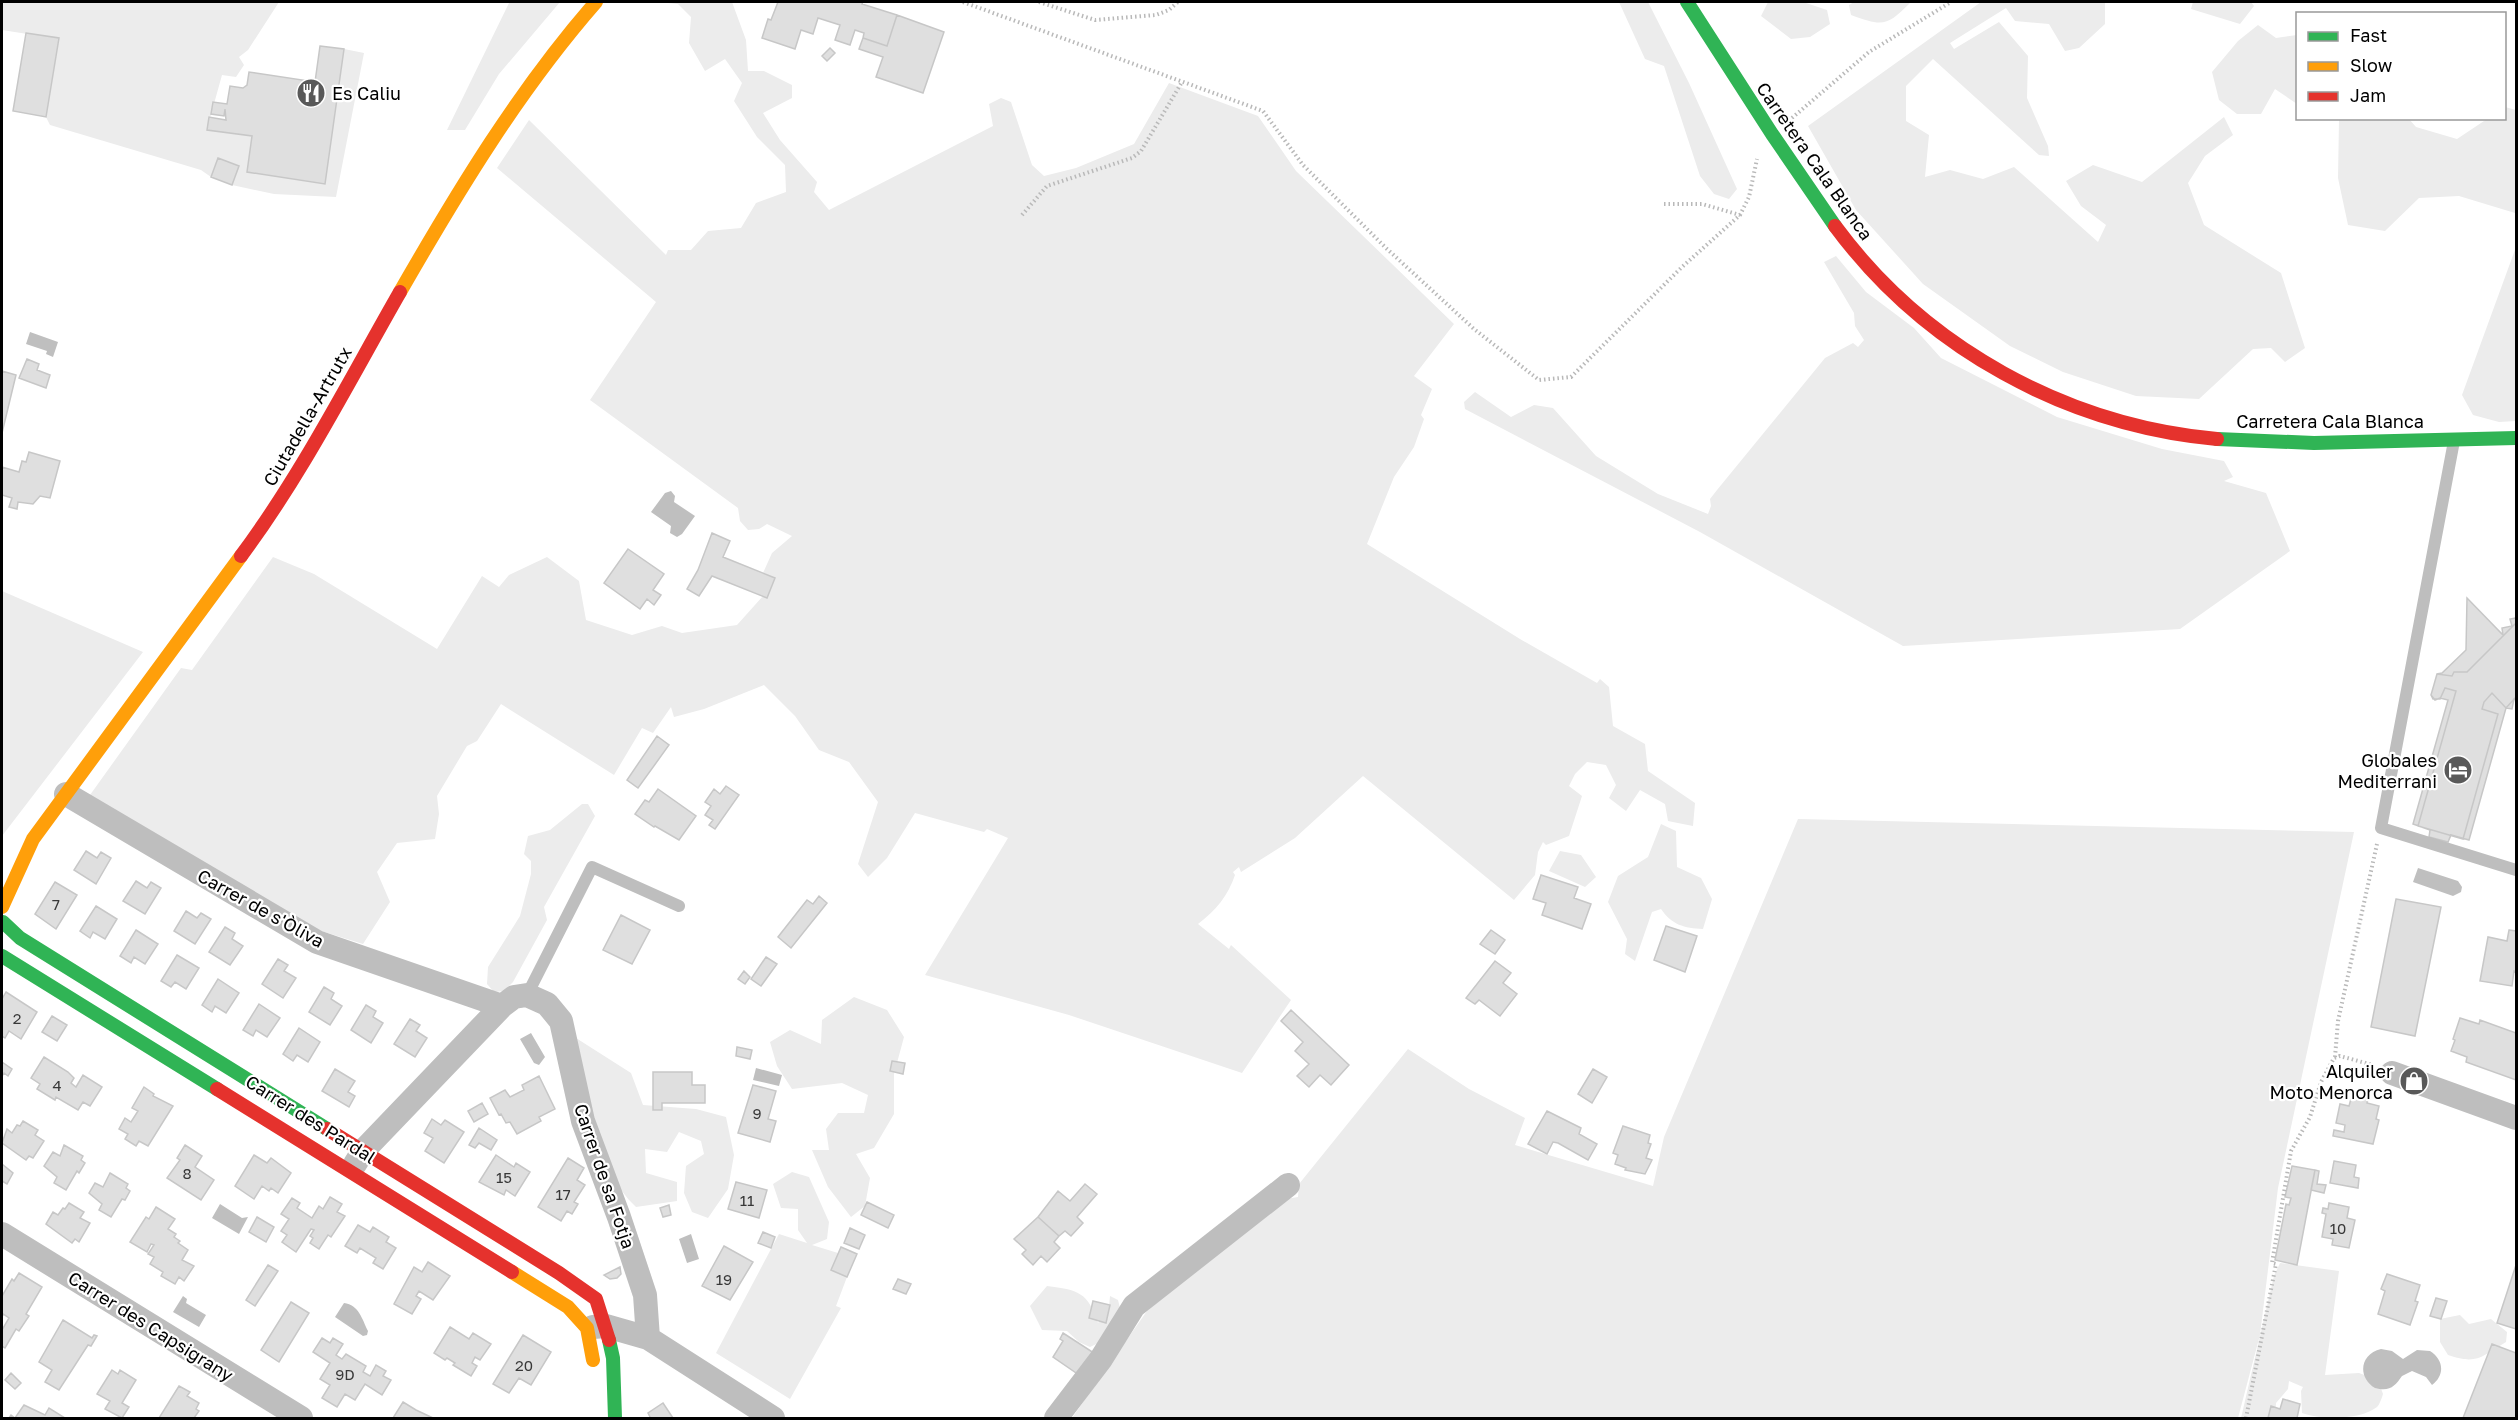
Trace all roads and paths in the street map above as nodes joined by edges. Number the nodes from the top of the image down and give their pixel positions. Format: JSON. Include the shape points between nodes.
{"nodes":[{"id":1,"x":596,"y":2,"type":"edge"},
{"id":2,"x":963,"y":2,"type":"edge"},
{"id":3,"x":1038,"y":2,"type":"edge"},
{"id":4,"x":1178,"y":2,"type":"edge"},
{"id":5,"x":1687,"y":2,"type":"edge"},
{"id":6,"x":1951,"y":2,"type":"edge"},
{"id":7,"x":1182,"y":82,"type":"junction"},
{"id":8,"x":1772,"y":135,"type":"junction"},
{"id":9,"x":1664,"y":204,"type":"dead end"},
{"id":10,"x":1022,"y":215,"type":"dead end"},
{"id":11,"x":1740,"y":215,"type":"junction"},
{"id":12,"x":2454,"y":438,"type":"junction"},
{"id":13,"x":2517,"y":438,"type":"edge"},
{"id":14,"x":66,"y":794,"type":"junction"},
{"id":15,"x":2381,"y":828,"type":"junction"},
{"id":16,"x":33,"y":839,"type":"junction"},
{"id":17,"x":9,"y":857,"type":"dead end"},
{"id":18,"x":2517,"y":870,"type":"edge"},
{"id":19,"x":679,"y":906,"type":"dead end"},
{"id":20,"x":2,"y":907,"type":"edge"},
{"id":21,"x":2,"y":927,"type":"edge"},
{"id":22,"x":2,"y":956,"type":"edge"},
{"id":23,"x":527,"y":994,"type":"junction"},
{"id":24,"x":502,"y":1006,"type":"junction"},
{"id":25,"x":2334,"y":1058,"type":"junction"},
{"id":26,"x":2391,"y":1073,"type":"joint"},
{"id":27,"x":2517,"y":1118,"type":"edge"},
{"id":28,"x":363,"y":1151,"type":"junction"},
{"id":29,"x":350,"y":1172,"type":"junction"},
{"id":30,"x":1288,"y":1185,"type":"dead end"},
{"id":31,"x":2,"y":1234,"type":"edge"},
{"id":32,"x":597,"y":1327,"type":"junction"},
{"id":33,"x":648,"y":1338,"type":"junction"},
{"id":34,"x":593,"y":1376,"type":"dead end"},
{"id":35,"x":301,"y":1419,"type":"edge"},
{"id":36,"x":615,"y":1419,"type":"edge"},
{"id":37,"x":773,"y":1419,"type":"edge"},
{"id":38,"x":1056,"y":1419,"type":"edge"},
{"id":39,"x":2246,"y":1419,"type":"edge"}],
"edges":[{"from":1,"to":14,"type":"street","name":"Ciutadella-Artrutx","via":[[519,103],[449,206],[261,530]]},
{"from":2,"to":7,"type":"path"},
{"from":3,"to":4,"type":"path","via":[[1095,20],[1156,15]]},
{"from":5,"to":8,"type":"street","name":"Carretera Cala Blanca"},
{"from":6,"to":8,"type":"path","via":[[1869,52]]},
{"from":7,"to":10,"type":"path","via":[[1142,151],[1132,158],[1047,186]]},
{"from":7,"to":11,"type":"path","via":[[1263,111],[1303,165],[1386,248],[1474,329],[1539,380],[1571,377]]},
{"from":8,"to":11,"type":"path","via":[[1758,154],[1749,198]]},
{"from":8,"to":12,"type":"street","name":"Carretera Cala Blanca","via":[[1861,259],[1911,309],[1953,344],[2037,393],[2140,428],[2194,437],[2290,443]]},
{"from":9,"to":11,"type":"path","via":[[1702,204]]},
{"from":12,"to":13,"type":"street","name":"Carretera Cala Blanca"},
{"from":12,"to":15,"type":"lane"},
{"from":14,"to":16,"type":"street","name":"Ciutadella-Artrutx"},
{"from":14,"to":24,"type":"street","name":"Carrer de s'Òliva","via":[[317,942]]},
{"from":15,"to":18,"type":"lane"},
{"from":15,"to":25,"type":"path","via":[[2348,970]]},
{"from":16,"to":17,"type":"street"},
{"from":16,"to":20,"type":"street"},
{"from":19,"to":23,"type":"lane","via":[[592,867]]},
{"from":20,"to":21,"type":"street"},
{"from":21,"to":28,"type":"street","name":"Carrer des Pardal"},
{"from":22,"to":29,"type":"street","name":"Carrer des Pardal"},
{"from":23,"to":24,"type":"street"},
{"from":23,"to":33,"type":"street","name":"Carrer de sa Fotja","via":[[547,1004],[561,1021],[584,1121],[645,1295]]},
{"from":24,"to":28,"type":"street"},
{"from":25,"to":26,"type":"path","via":[[2369,1063]]},
{"from":25,"to":39,"type":"path","via":[[2291,1151],[2272,1263],[2276,1264]]},
{"from":26,"to":27,"type":"street"},
{"from":28,"to":29,"type":"street"},
{"from":28,"to":32,"type":"street","name":"Carrer des Pardal","via":[[596,1299]]},
{"from":29,"to":32,"type":"street","name":"Carrer des Pardal"},
{"from":30,"to":38,"type":"street","via":[[1134,1306]]},
{"from":31,"to":35,"type":"street","name":"Carrer des Capsigrany"},
{"from":32,"to":33,"type":"street"},
{"from":32,"to":34,"type":"street"},
{"from":32,"to":36,"type":"street","via":[[613,1358]]},
{"from":33,"to":37,"type":"street"}]}
